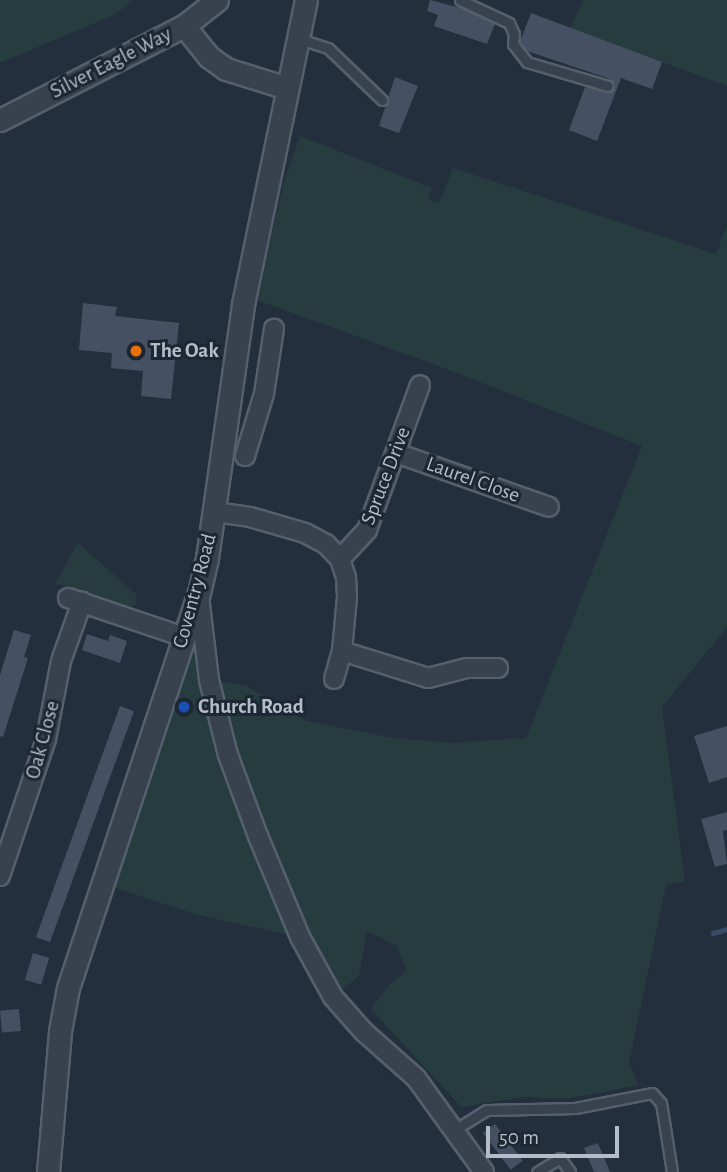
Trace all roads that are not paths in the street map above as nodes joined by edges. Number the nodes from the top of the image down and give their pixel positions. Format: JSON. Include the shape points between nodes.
{"nodes":[{"id":1,"x":218,"y":0,"type":"edge"},
{"id":2,"x":306,"y":0,"type":"edge"},
{"id":3,"x":460,"y":0,"type":"edge"},
{"id":4,"x":184,"y":26,"type":"junction"},
{"id":5,"x":298,"y":39,"type":"junction"},
{"id":6,"x":608,"y":86,"type":"dead end"},
{"id":7,"x":287,"y":88,"type":"junction"},
{"id":8,"x":382,"y":100,"type":"dead end"},
{"id":9,"x":0,"y":120,"type":"edge"},
{"id":10,"x":275,"y":329,"type":"dead end"},
{"id":11,"x":233,"y":367,"type":"junction"},
{"id":12,"x":264,"y":376,"type":"junction"},
{"id":13,"x":420,"y":385,"type":"dead end"},
{"id":14,"x":396,"y":453,"type":"junction"},
{"id":15,"x":245,"y":456,"type":"dead end"},
{"id":16,"x":549,"y":507,"type":"dead end"},
{"id":17,"x":215,"y":512,"type":"junction"},
{"id":18,"x":340,"y":559,"type":"junction"},
{"id":19,"x":199,"y":593,"type":"junction"},
{"id":20,"x":184,"y":637,"type":"junction"},
{"id":21,"x":342,"y":651,"type":"junction"},
{"id":22,"x":498,"y":668,"type":"dead end"},
{"id":23,"x":334,"y":679,"type":"dead end"},
{"id":24,"x":0,"y":876,"type":"edge"},
{"id":25,"x":456,"y":1129,"type":"junction"},
{"id":26,"x":48,"y":1172,"type":"edge"},
{"id":27,"x":484,"y":1172,"type":"edge"},
{"id":28,"x":537,"y":1172,"type":"edge"},
{"id":29,"x":570,"y":1172,"type":"edge"},
{"id":30,"x":672,"y":1172,"type":"edge"}],
"edges":[{"from":1,"to":4,"type":"street","name":"Silver Eagle Way"},
{"from":2,"to":5,"type":"street","name":"Coventry Road"},
{"from":3,"to":6,"type":"lane","via":[[509,23],[513,44],[527,62]]},
{"from":4,"to":7,"type":"street","via":[[209,57],[226,69]]},
{"from":4,"to":9,"type":"street","name":"Silver Eagle Way"},
{"from":5,"to":7,"type":"street","name":"Coventry Road"},
{"from":5,"to":8,"type":"lane","via":[[328,48]]},
{"from":7,"to":11,"type":"street","name":"Coventry Road"},
{"from":10,"to":12,"type":"street"},
{"from":11,"to":12,"type":"street"},
{"from":11,"to":17,"type":"street","name":"Coventry Road"},
{"from":12,"to":15,"type":"street","via":[[264,394]]},
{"from":13,"to":14,"type":"street","name":"Spruce Drive"},
{"from":14,"to":16,"type":"street","name":"Laurel Close"},
{"from":14,"to":18,"type":"street","name":"Spruce Drive","via":[[367,530]]},
{"from":17,"to":18,"type":"street","via":[[295,529],[326,544]]},
{"from":17,"to":19,"type":"street","name":"Coventry Road"},
{"from":18,"to":21,"type":"street","via":[[348,588]]},
{"from":19,"to":20,"type":"street","name":"Coventry Road"},
{"from":19,"to":25,"type":"street","via":[[209,680],[228,755],[300,937],[332,997],[416,1079]]},
{"from":20,"to":24,"type":"street","name":"Oak Close","via":[[75,600],[48,731]]},
{"from":20,"to":26,"type":"street","name":"Coventry Road","via":[[68,988]]},
{"from":21,"to":22,"type":"street","via":[[428,678],[467,668]]},
{"from":21,"to":23,"type":"street"},
{"from":25,"to":27,"type":"street"},
{"from":25,"to":30,"type":"lane","via":[[487,1110],[575,1108],[646,1092],[661,1103]]},
{"from":28,"to":29,"type":"lane","via":[[560,1158]]}]}
